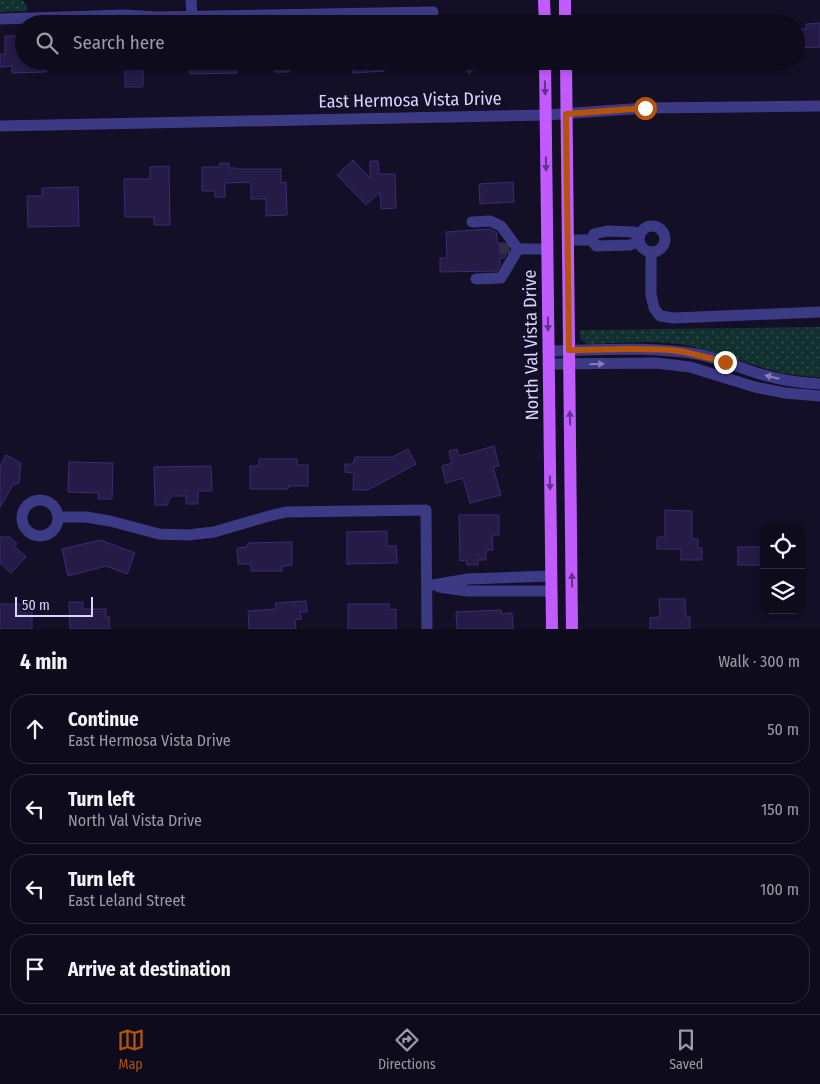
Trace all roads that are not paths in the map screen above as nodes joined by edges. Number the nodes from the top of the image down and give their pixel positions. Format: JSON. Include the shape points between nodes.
{"nodes":[{"id":1,"x":191,"y":0,"type":"edge"},
{"id":2,"x":544,"y":0,"type":"edge"},
{"id":3,"x":565,"y":0,"type":"edge"},
{"id":4,"x":433,"y":12,"type":"dead end"},
{"id":5,"x":192,"y":15,"type":"edge"},
{"id":6,"x":252,"y":15,"type":"edge"},
{"id":7,"x":545,"y":15,"type":"edge"},
{"id":8,"x":565,"y":15,"type":"edge"},
{"id":9,"x":0,"y":19,"type":"edge"},
{"id":10,"x":15,"y":19,"type":"edge"},
{"id":11,"x":545,"y":70,"type":"edge"},
{"id":12,"x":566,"y":70,"type":"edge"},
{"id":13,"x":820,"y":106,"type":"edge"},
{"id":14,"x":566,"y":114,"type":"junction"},
{"id":15,"x":546,"y":115,"type":"junction"},
{"id":16,"x":0,"y":126,"type":"edge"},
{"id":17,"x":472,"y":222,"type":"dead end"},
{"id":18,"x":638,"y":238,"type":"junction"},
{"id":19,"x":568,"y":240,"type":"junction"},
{"id":20,"x":518,"y":249,"type":"junction"},
{"id":21,"x":547,"y":249,"type":"junction"},
{"id":22,"x":651,"y":252,"type":"junction"},
{"id":23,"x":476,"y":279,"type":"dead end"},
{"id":24,"x":820,"y":312,"type":"edge"},
{"id":25,"x":569,"y":350,"type":"junction"},
{"id":26,"x":548,"y":351,"type":"junction"},
{"id":27,"x":548,"y":364,"type":"junction"},
{"id":28,"x":569,"y":364,"type":"junction"},
{"id":29,"x":820,"y":384,"type":"edge"},
{"id":30,"x":820,"y":396,"type":"edge"},
{"id":31,"x":58,"y":517,"type":"dead end"},
{"id":32,"x":551,"y":576,"type":"junction"},
{"id":33,"x":510,"y":578,"type":"junction"},
{"id":34,"x":427,"y":586,"type":"junction"},
{"id":35,"x":511,"y":591,"type":"junction"},
{"id":36,"x":551,"y":591,"type":"junction"},
{"id":37,"x":427,"y":629,"type":"edge"},
{"id":38,"x":552,"y":629,"type":"edge"},
{"id":39,"x":572,"y":629,"type":"edge"}],
"edges":[{"from":1,"to":5,"type":"street"},
{"from":2,"to":7,"type":"main road"},
{"from":3,"to":8,"type":"main road"},
{"from":4,"to":6,"type":"street"},
{"from":9,"to":10,"type":"street"},
{"from":11,"to":15,"type":"main road","name":"North Val Vista Drive","one_way":true},
{"from":12,"to":14,"type":"main road"},
{"from":13,"to":14,"type":"street","name":"East Hermosa Vista Drive","via":[[645,108]]},
{"from":14,"to":15,"type":"street","name":"East Hermosa Vista Drive"},
{"from":14,"to":19,"type":"main road"},
{"from":15,"to":16,"type":"street","name":"East Hermosa Vista Drive"},
{"from":15,"to":21,"type":"main road","name":"North Val Vista Drive","one_way":true},
{"from":17,"to":20,"type":"street","via":[[490,221],[501,226],[506,240]]},
{"from":18,"to":19,"type":"street","via":[[635,244],[630,245],[596,246],[592,240]]},
{"from":18,"to":22,"type":"street","via":[[642,248]]},
{"from":18,"to":22,"type":"street","via":[[648,227],[661,230],[663,246]]},
{"from":19,"to":25,"type":"main road"},
{"from":20,"to":21,"type":"street"},
{"from":20,"to":23,"type":"street","via":[[506,262],[501,278]]},
{"from":21,"to":26,"type":"main road","name":"North Val Vista Drive","one_way":true},
{"from":22,"to":24,"type":"street","via":[[651,295],[660,316]]},
{"from":25,"to":26,"type":"street"},
{"from":25,"to":28,"type":"main road"},
{"from":29,"to":25,"type":"street","one_way":true,"via":[[784,380],[677,351]]},
{"from":26,"to":27,"type":"main road","name":"North Val Vista Drive"},
{"from":27,"to":28,"type":"street"},
{"from":27,"to":32,"type":"main road","name":"North Val Vista Drive","one_way":true},
{"from":28,"to":30,"type":"street","one_way":true,"via":[[655,363],[690,367],[754,387]]},
{"from":39,"to":28,"type":"main road","one_way":true},
{"from":31,"to":34,"type":"street","via":[[86,517],[159,534],[188,535],[214,532],[286,512],[426,510]]},
{"from":32,"to":33,"type":"street"},
{"from":32,"to":36,"type":"main road","name":"North Val Vista Drive"},
{"from":33,"to":34,"type":"street","via":[[468,579]]},
{"from":33,"to":35,"type":"street"},
{"from":34,"to":35,"type":"street"},
{"from":34,"to":37,"type":"street"},
{"from":35,"to":36,"type":"street"},
{"from":36,"to":38,"type":"main road","name":"North Val Vista Drive"}]}
